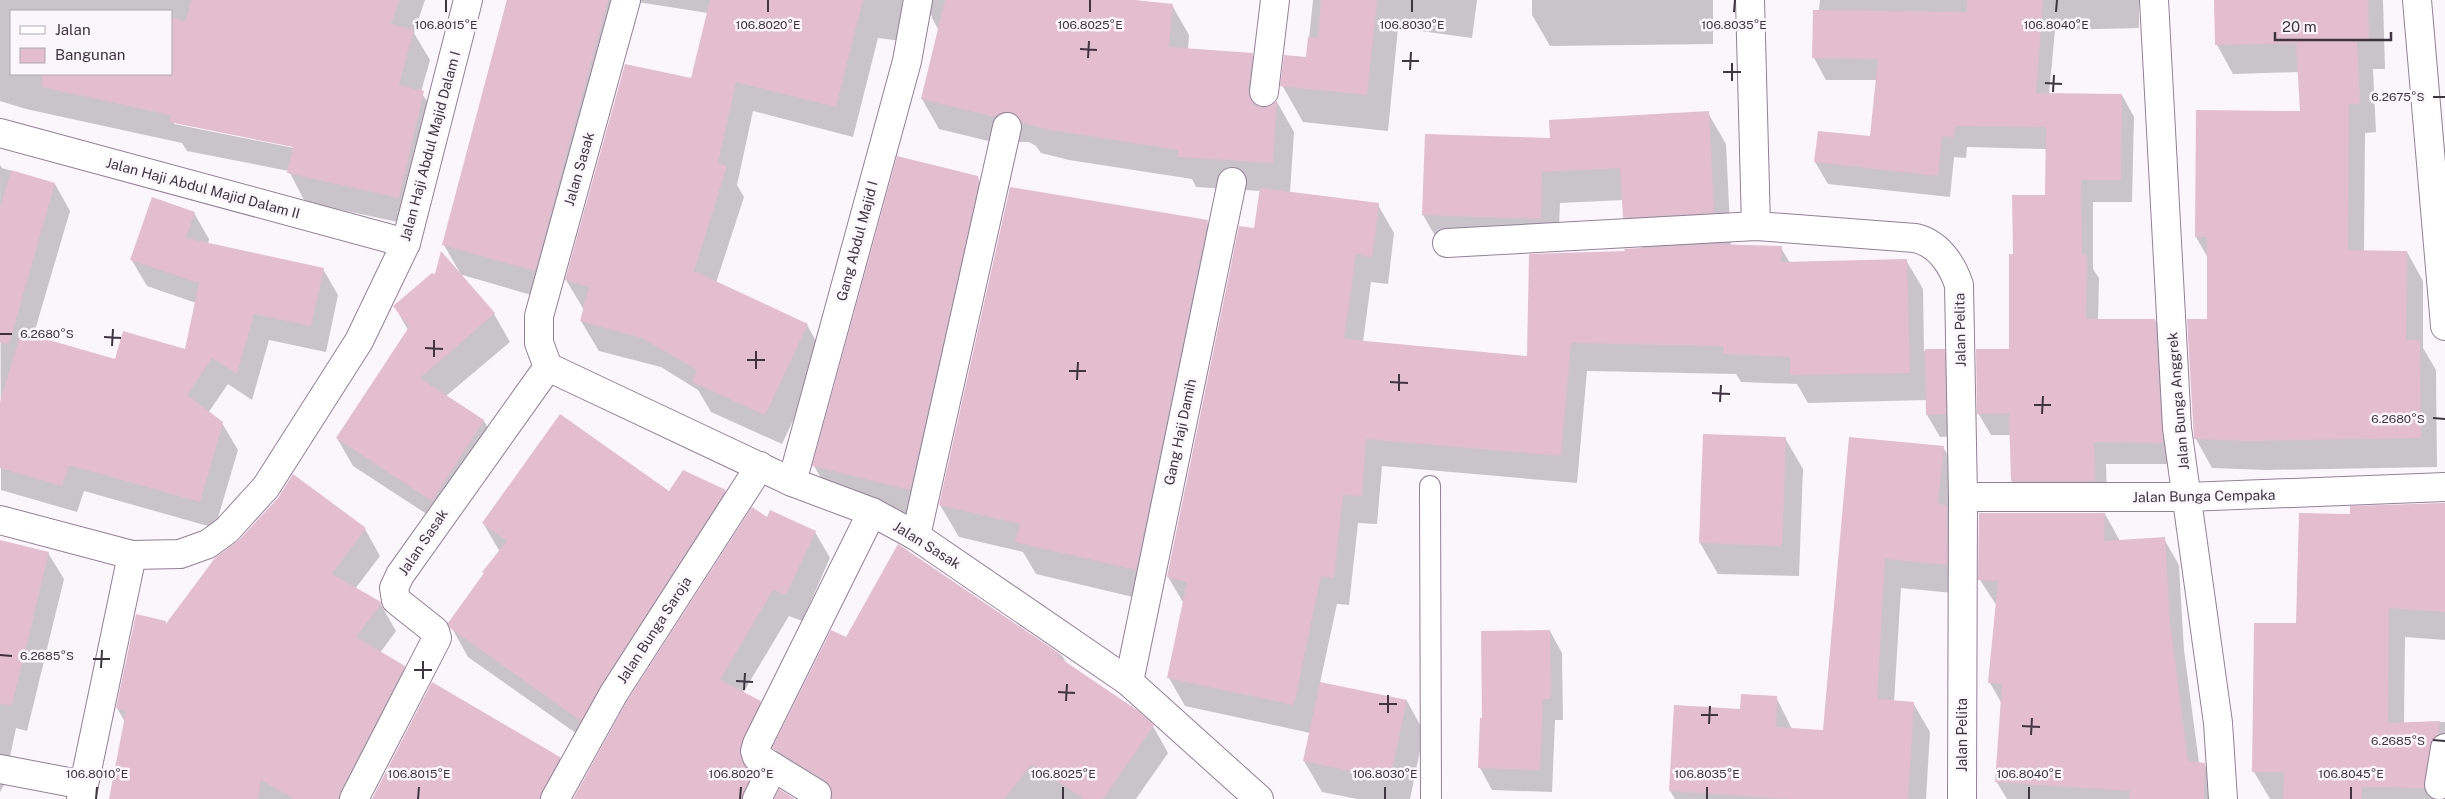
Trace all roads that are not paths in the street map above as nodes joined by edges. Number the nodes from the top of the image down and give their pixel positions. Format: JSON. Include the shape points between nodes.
{"nodes":[{"id":1,"x":468,"y":0,"type":"edge"},
{"id":2,"x":626,"y":0,"type":"edge"},
{"id":3,"x":918,"y":0,"type":"edge"},
{"id":4,"x":1275,"y":0,"type":"edge"},
{"id":5,"x":1750,"y":0,"type":"edge"},
{"id":6,"x":2154,"y":0,"type":"edge"},
{"id":7,"x":2417,"y":0,"type":"edge"},
{"id":8,"x":1264,"y":92,"type":"dead end"},
{"id":9,"x":1007,"y":127,"type":"dead end"},
{"id":10,"x":0,"y":133,"type":"edge"},
{"id":11,"x":1232,"y":182,"type":"dead end"},
{"id":12,"x":1756,"y":226,"type":"junction"},
{"id":13,"x":406,"y":243,"type":"junction"},
{"id":14,"x":1446,"y":243,"type":"dead end"},
{"id":15,"x":2445,"y":326,"type":"edge"},
{"id":16,"x":548,"y":367,"type":"junction"},
{"id":17,"x":760,"y":466,"type":"junction"},
{"id":18,"x":792,"y":482,"type":"junction"},
{"id":19,"x":1430,"y":486,"type":"dead end"},
{"id":20,"x":2445,"y":487,"type":"edge"},
{"id":21,"x":1963,"y":497,"type":"junction"},
{"id":22,"x":2187,"y":498,"type":"junction"},
{"id":23,"x":872,"y":512,"type":"junction"},
{"id":24,"x":0,"y":520,"type":"edge"},
{"id":25,"x":916,"y":536,"type":"junction"},
{"id":26,"x":132,"y":555,"type":"junction"},
{"id":27,"x":1129,"y":682,"type":"junction"},
{"id":28,"x":2445,"y":748,"type":"edge"},
{"id":29,"x":773,"y":767,"type":"junction"},
{"id":30,"x":0,"y":769,"type":"edge"},
{"id":31,"x":2439,"y":785,"type":"dead end"},
{"id":32,"x":83,"y":792,"type":"edge"},
{"id":33,"x":817,"y":794,"type":"dead end"},
{"id":34,"x":354,"y":799,"type":"edge"},
{"id":35,"x":555,"y":799,"type":"edge"},
{"id":36,"x":757,"y":799,"type":"edge"},
{"id":37,"x":1259,"y":799,"type":"edge"},
{"id":38,"x":1431,"y":799,"type":"edge"},
{"id":39,"x":1962,"y":799,"type":"edge"},
{"id":40,"x":2223,"y":799,"type":"edge"}],
"edges":[{"from":1,"to":13,"type":"street","name":"Jalan Haji Abdul Majid Dalam I"},
{"from":2,"to":16,"type":"street","name":"Jalan Sasak","via":[[539,316],[539,343]]},
{"from":3,"to":18,"type":"street","name":"Gang Abdul Majid I","via":[[907,61]]},
{"from":4,"to":8,"type":"street"},
{"from":5,"to":12,"type":"street"},
{"from":6,"to":22,"type":"street","name":"Jalan Bunga Anggrek","via":[[2177,428]]},
{"from":7,"to":15,"type":"street"},
{"from":9,"to":25,"type":"street"},
{"from":10,"to":13,"type":"street","name":"Jalan Haji Abdul Majid Dalam II"},
{"from":11,"to":27,"type":"street","name":"Gang Haji Damih"},
{"from":12,"to":14,"type":"street","name":"Jalan Pelita"},
{"from":12,"to":21,"type":"street","name":"Jalan Pelita","via":[[1915,238],[1924,240],[1946,258],[1959,285]]},
{"from":13,"to":26,"type":"street","name":"Jalan Haji Abdul Majid Dalam I","via":[[359,341],[266,487],[227,530],[208,544],[180,554]]},
{"from":16,"to":17,"type":"street","name":"Jalan Sasak"},
{"from":16,"to":34,"type":"street","name":"Jalan Sasak","via":[[404,568],[394,588],[396,600],[435,631],[437,638]]},
{"from":17,"to":18,"type":"street","name":"Jalan Sasak"},
{"from":17,"to":35,"type":"street","name":"Jalan Bunga Saroja","via":[[614,693]]},
{"from":18,"to":23,"type":"street","name":"Jalan Sasak"},
{"from":19,"to":38,"type":"lane"},
{"from":20,"to":22,"type":"street","name":"Jalan Bunga Cempaka"},
{"from":21,"to":22,"type":"street","name":"Jalan Bunga Cempaka"},
{"from":21,"to":39,"type":"street","name":"Jalan Pelita"},
{"from":22,"to":40,"type":"street","name":"Jalan Bunga Anggrek","via":[[2218,722]]},
{"from":23,"to":25,"type":"street","name":"Jalan Sasak"},
{"from":23,"to":29,"type":"street","via":[[757,744],[757,757]]},
{"from":24,"to":26,"type":"street","name":"Jalan Haji Abdul Majid Dalam I"},
{"from":25,"to":27,"type":"street","name":"Jalan Sasak"},
{"from":26,"to":32,"type":"street"},
{"from":27,"to":37,"type":"street","name":"Jalan Sasak"},
{"from":28,"to":31,"type":"street"},
{"from":29,"to":33,"type":"street"},
{"from":29,"to":36,"type":"street"},
{"from":30,"to":32,"type":"street"}]}
